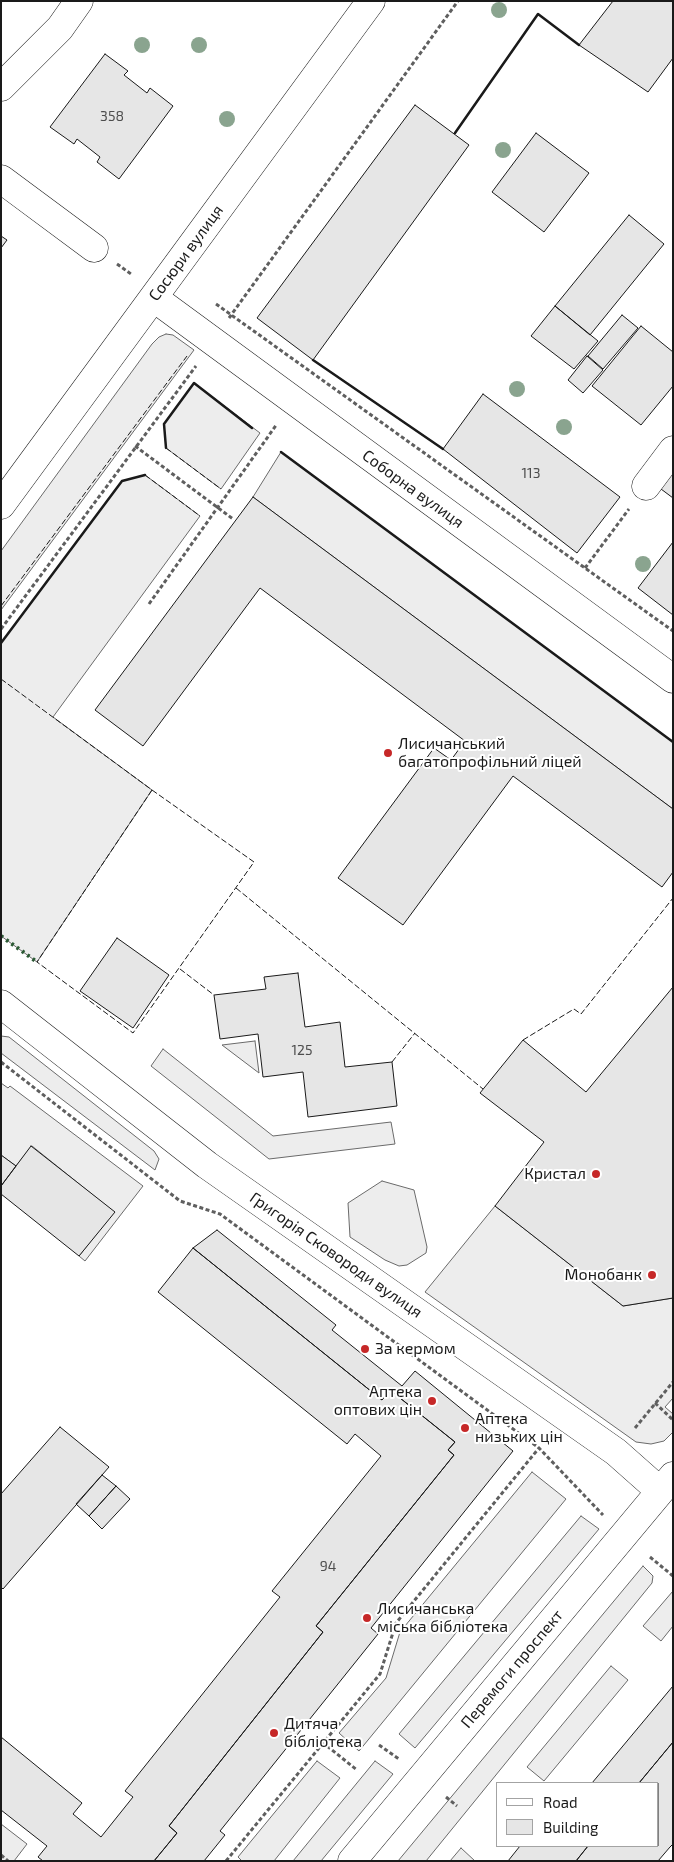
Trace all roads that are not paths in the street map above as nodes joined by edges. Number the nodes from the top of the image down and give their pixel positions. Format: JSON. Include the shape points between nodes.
{"nodes":[{"id":1,"x":79,"y":1,"type":"edge"},
{"id":2,"x":371,"y":1,"type":"edge"},
{"id":3,"x":1,"y":87,"type":"edge"},
{"id":4,"x":1,"y":180,"type":"edge"},
{"id":5,"x":94,"y":248,"type":"dead end"},
{"id":6,"x":154,"y":298,"type":"junction"},
{"id":7,"x":673,"y":450,"type":"edge"},
{"id":8,"x":646,"y":486,"type":"road end"},
{"id":9,"x":1,"y":506,"type":"edge"},
{"id":10,"x":673,"y":679,"type":"edge"},
{"id":11,"x":1,"y":1004,"type":"edge"},
{"id":12,"x":669,"y":1490,"type":"edge"},
{"id":13,"x":352,"y":1861,"type":"edge"}],
"edges":[{"from":1,"to":3,"type":"main road","via":[[60,28]]},
{"from":2,"to":6,"type":"main road","name":"Сосюри вулиця"},
{"from":4,"to":5,"type":"main road"},
{"from":6,"to":9,"type":"main road","name":"Сосюри вулиця"},
{"from":6,"to":10,"type":"main road","name":"Соборна вулиця"},
{"from":7,"to":8,"type":"main road"},
{"from":11,"to":12,"type":"main road","name":"Григорія Сковороди вулиця","via":[[207,1165]]},
{"from":12,"to":13,"type":"main road","name":"Перемоги проспект"}]}
